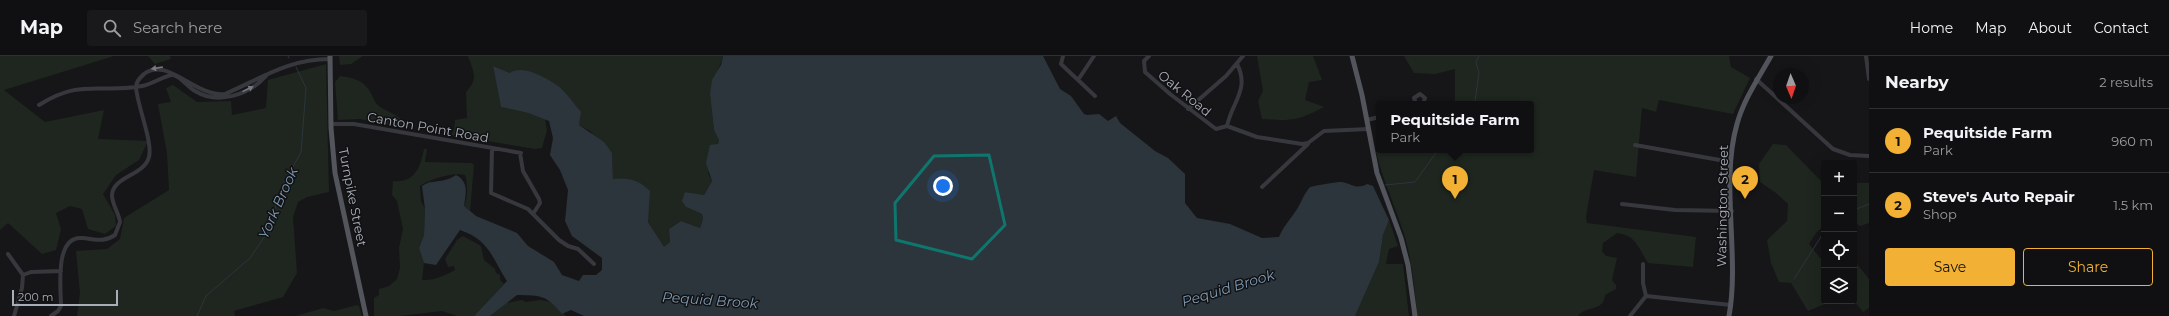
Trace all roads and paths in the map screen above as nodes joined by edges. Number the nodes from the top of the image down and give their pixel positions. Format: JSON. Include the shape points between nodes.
{"nodes":[{"id":1,"x":1063,"y":56,"type":"edge"},
{"id":2,"x":1094,"y":56,"type":"edge"},
{"id":3,"x":1149,"y":56,"type":"edge"},
{"id":4,"x":1243,"y":56,"type":"edge"},
{"id":5,"x":1352,"y":56,"type":"edge"},
{"id":6,"x":1771,"y":56,"type":"edge"},
{"id":7,"x":1866,"y":56,"type":"edge"},
{"id":8,"x":330,"y":57,"type":"edge"},
{"id":9,"x":1237,"y":64,"type":"junction"},
{"id":10,"x":268,"y":74,"type":"junction"},
{"id":11,"x":1756,"y":79,"type":"junction"},
{"id":12,"x":1869,"y":79,"type":"edge"},
{"id":13,"x":1078,"y":80,"type":"junction"},
{"id":14,"x":136,"y":87,"type":"junction"},
{"id":15,"x":1095,"y":96,"type":"dead end"},
{"id":16,"x":1415,"y":101,"type":"edge"},
{"id":17,"x":1424,"y":101,"type":"edge"},
{"id":18,"x":39,"y":105,"type":"dead end"},
{"id":19,"x":1188,"y":109,"type":"junction"},
{"id":20,"x":1376,"y":118,"type":"edge"},
{"id":21,"x":1367,"y":120,"type":"junction"},
{"id":22,"x":331,"y":124,"type":"junction"},
{"id":23,"x":1226,"y":126,"type":"junction"},
{"id":24,"x":1369,"y":129,"type":"junction"},
{"id":25,"x":1308,"y":143,"type":"junction"},
{"id":26,"x":1635,"y":146,"type":"dead end"},
{"id":27,"x":492,"y":148,"type":"junction"},
{"id":28,"x":1869,"y":156,"type":"edge"},
{"id":29,"x":1731,"y":162,"type":"junction"},
{"id":30,"x":1262,"y":187,"type":"dead end"},
{"id":31,"x":1622,"y":204,"type":"dead end"},
{"id":32,"x":1732,"y":211,"type":"junction"},
{"id":33,"x":533,"y":214,"type":"junction"},
{"id":34,"x":8,"y":254,"type":"dead end"},
{"id":35,"x":594,"y":264,"type":"dead end"},
{"id":36,"x":1643,"y":264,"type":"dead end"},
{"id":37,"x":61,"y":271,"type":"junction"},
{"id":38,"x":23,"y":275,"type":"junction"},
{"id":39,"x":1646,"y":296,"type":"junction"},
{"id":40,"x":1731,"y":305,"type":"junction"},
{"id":41,"x":14,"y":316,"type":"edge"},
{"id":42,"x":51,"y":316,"type":"edge"},
{"id":43,"x":366,"y":316,"type":"edge"},
{"id":44,"x":1415,"y":316,"type":"edge"},
{"id":45,"x":1630,"y":316,"type":"edge"},
{"id":46,"x":1729,"y":316,"type":"edge"}],
"edges":[{"from":1,"to":13,"type":"street","via":[[1061,64]]},
{"from":2,"to":13,"type":"street"},
{"from":3,"to":19,"type":"street","name":"Oak Road","via":[[1144,61],[1145,72]]},
{"from":4,"to":9,"type":"street"},
{"from":5,"to":21,"type":"main road"},
{"from":6,"to":11,"type":"main road","name":"Washington Street"},
{"from":7,"to":12,"type":"street"},
{"from":8,"to":10,"type":"street","via":[[293,64]]},
{"from":8,"to":22,"type":"main road","name":"Turnpike Street"},
{"from":9,"to":19,"type":"street"},
{"from":9,"to":23,"type":"street","via":[[1242,76],[1242,89]]},
{"from":14,"to":10,"type":"street","one_way":true,"via":[[173,75],[203,95],[218,98],[244,91]]},
{"from":10,"to":14,"type":"street","one_way":true,"via":[[218,95],[202,90],[169,69],[157,67],[145,73],[136,83]]},
{"from":11,"to":28,"type":"street","via":[[1833,149],[1850,155]]},
{"from":11,"to":29,"type":"main road","name":"Washington Street","via":[[1736,125]]},
{"from":13,"to":15,"type":"street"},
{"from":14,"to":18,"type":"street","via":[[75,89],[63,92]]},
{"from":14,"to":37,"type":"street","via":[[149,145],[149,157],[139,171],[115,186],[113,200],[120,217],[120,226],[115,235],[107,240],[82,238],[71,241],[63,251]]},
{"from":16,"to":17,"type":"street","via":[[1414,98],[1420,94],[1425,98]]},
{"from":19,"to":23,"type":"street","name":"Oak Road","via":[[1211,128],[1221,129]]},
{"from":20,"to":21,"type":"street"},
{"from":21,"to":24,"type":"main road"},
{"from":22,"to":27,"type":"street","name":"Canton Point Road","via":[[354,124]]},
{"from":22,"to":43,"type":"main road","name":"Turnpike Street","via":[[335,173]]},
{"from":23,"to":25,"type":"street","name":"Oak Road","via":[[1257,137]]},
{"from":24,"to":25,"type":"street","via":[[1324,131]]},
{"from":24,"to":44,"type":"main road","via":[[1379,178],[1408,265]]},
{"from":25,"to":30,"type":"street"},
{"from":26,"to":29,"type":"street"},
{"from":27,"to":33,"type":"street","via":[[491,193],[519,204]]},
{"from":27,"to":33,"type":"street","name":"Canton Point Road","via":[[521,153],[523,171],[540,203]]},
{"from":29,"to":32,"type":"main road","name":"Washington Street"},
{"from":31,"to":32,"type":"street","via":[[1675,210]]},
{"from":32,"to":40,"type":"main road","name":"Washington Street"},
{"from":33,"to":35,"type":"street","via":[[560,240],[578,249]]},
{"from":34,"to":38,"type":"street"},
{"from":36,"to":39,"type":"street"},
{"from":37,"to":38,"type":"street","via":[[31,272]]},
{"from":37,"to":42,"type":"street","via":[[61,306]]},
{"from":38,"to":41,"type":"street"},
{"from":39,"to":40,"type":"street"},
{"from":39,"to":45,"type":"street"},
{"from":40,"to":46,"type":"main road","name":"Washington Street"}]}
